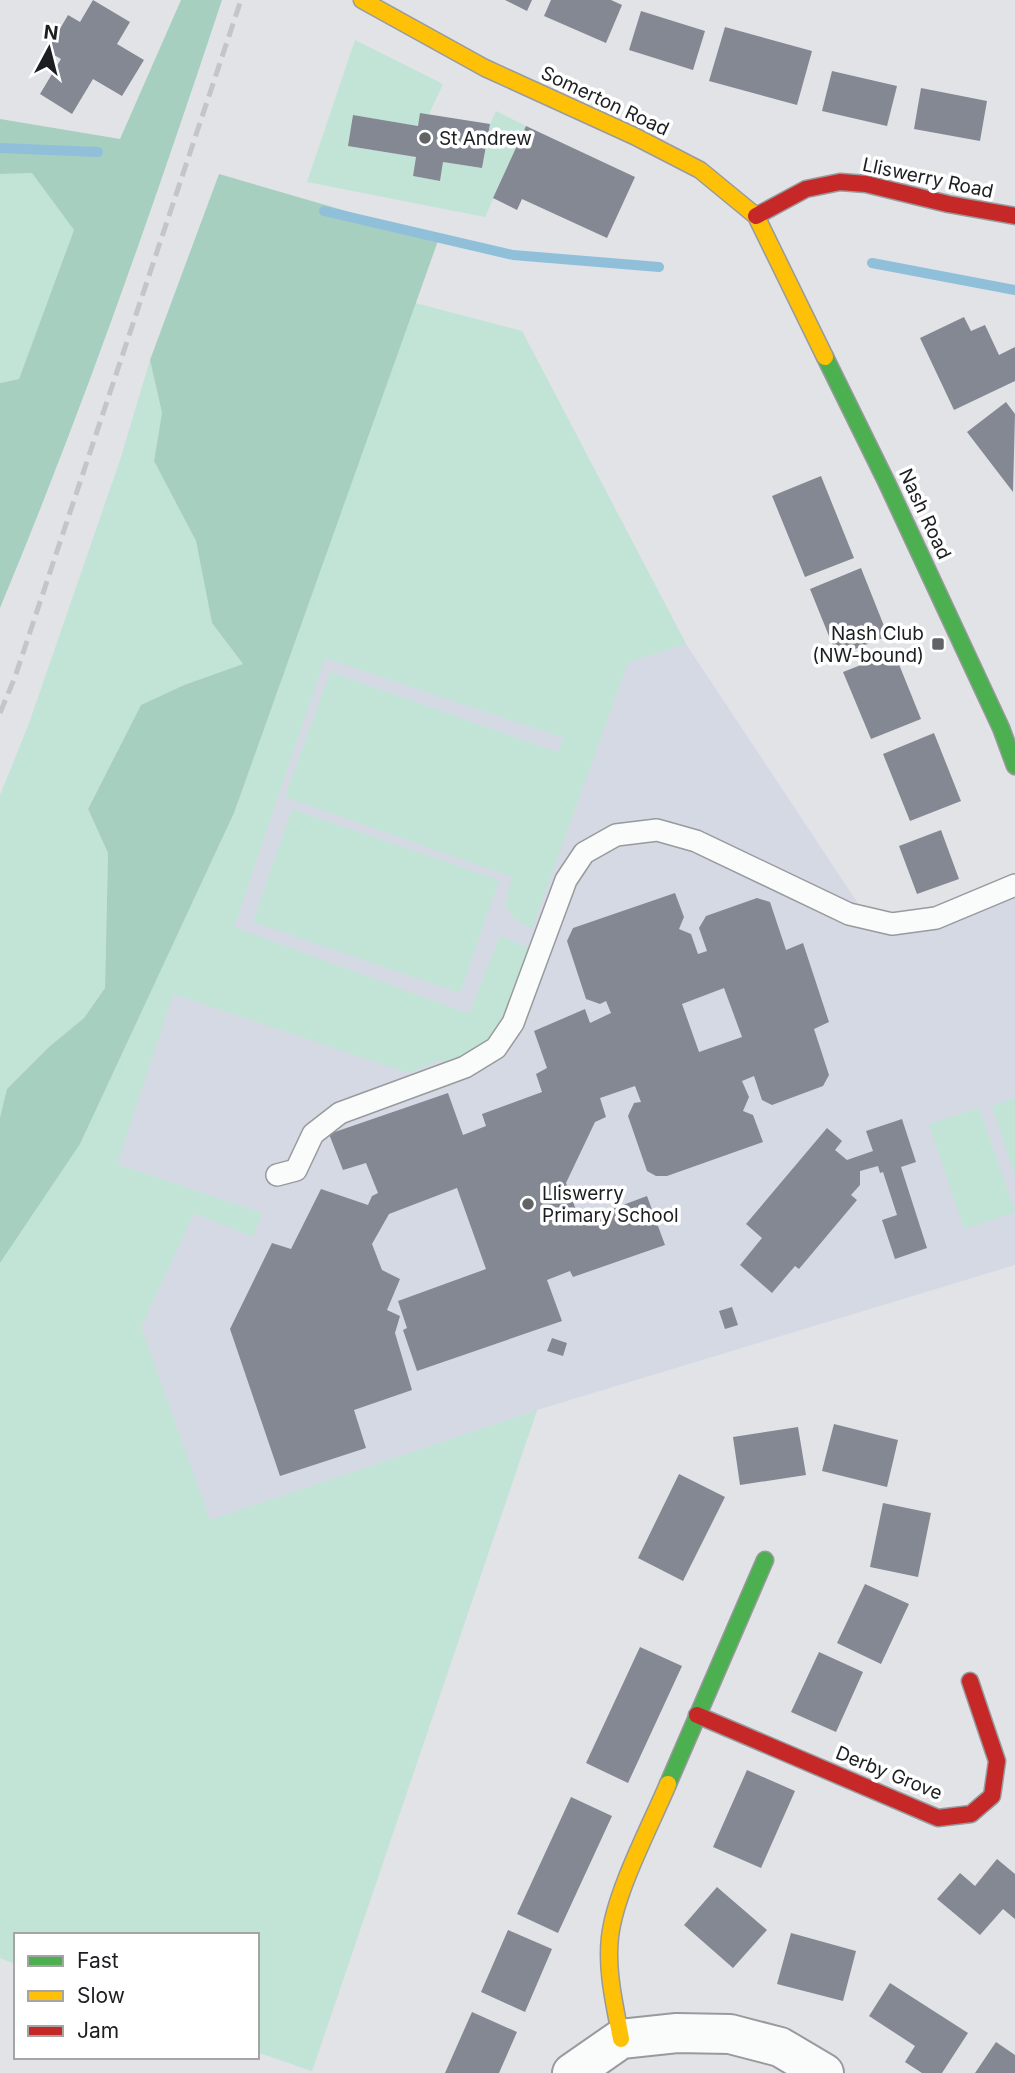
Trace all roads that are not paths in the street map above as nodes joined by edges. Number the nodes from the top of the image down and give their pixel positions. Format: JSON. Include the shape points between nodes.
{"nodes":[{"id":1,"x":362,"y":0,"type":"edge"},
{"id":2,"x":756,"y":216,"type":"junction"},
{"id":3,"x":1015,"y":216,"type":"edge"},
{"id":4,"x":789,"y":284,"type":"joint"},
{"id":5,"x":1015,"y":766,"type":"edge"},
{"id":6,"x":1015,"y":885,"type":"edge"},
{"id":7,"x":277,"y":1175,"type":"dead end"},
{"id":8,"x":765,"y":1560,"type":"dead end"},
{"id":9,"x":970,"y":1681,"type":"dead end"},
{"id":10,"x":696,"y":1714,"type":"junction"},
{"id":11,"x":621,"y":2039,"type":"junction"},
{"id":12,"x":572,"y":2073,"type":"edge"},
{"id":13,"x":824,"y":2073,"type":"edge"}],
"edges":[{"from":1,"to":2,"type":"street","name":"Somerton Road","via":[[485,68],[701,170]]},
{"from":2,"to":3,"type":"street","name":"Lliswerry Road","via":[[784,198],[840,182]]},
{"from":2,"to":4,"type":"street","name":"Somerton Road"},
{"from":4,"to":5,"type":"street","name":"Nash Road","via":[[892,494]]},
{"from":6,"to":7,"type":"lane","via":[[936,918],[892,924],[849,914],[696,841],[657,830],[616,835],[584,853],[566,880],[513,1023],[496,1048],[465,1068],[340,1113],[313,1134],[296,1170]]},
{"from":8,"to":10,"type":"street"},
{"from":9,"to":10,"type":"street","name":"Derby Grove","via":[[997,1761],[992,1796],[971,1814],[938,1818]]},
{"from":10,"to":11,"type":"street","via":[[622,1890],[610,1936],[610,1981]]},
{"from":11,"to":12,"type":"street"},
{"from":11,"to":13,"type":"street","via":[[730,2034],[780,2047]]}]}
